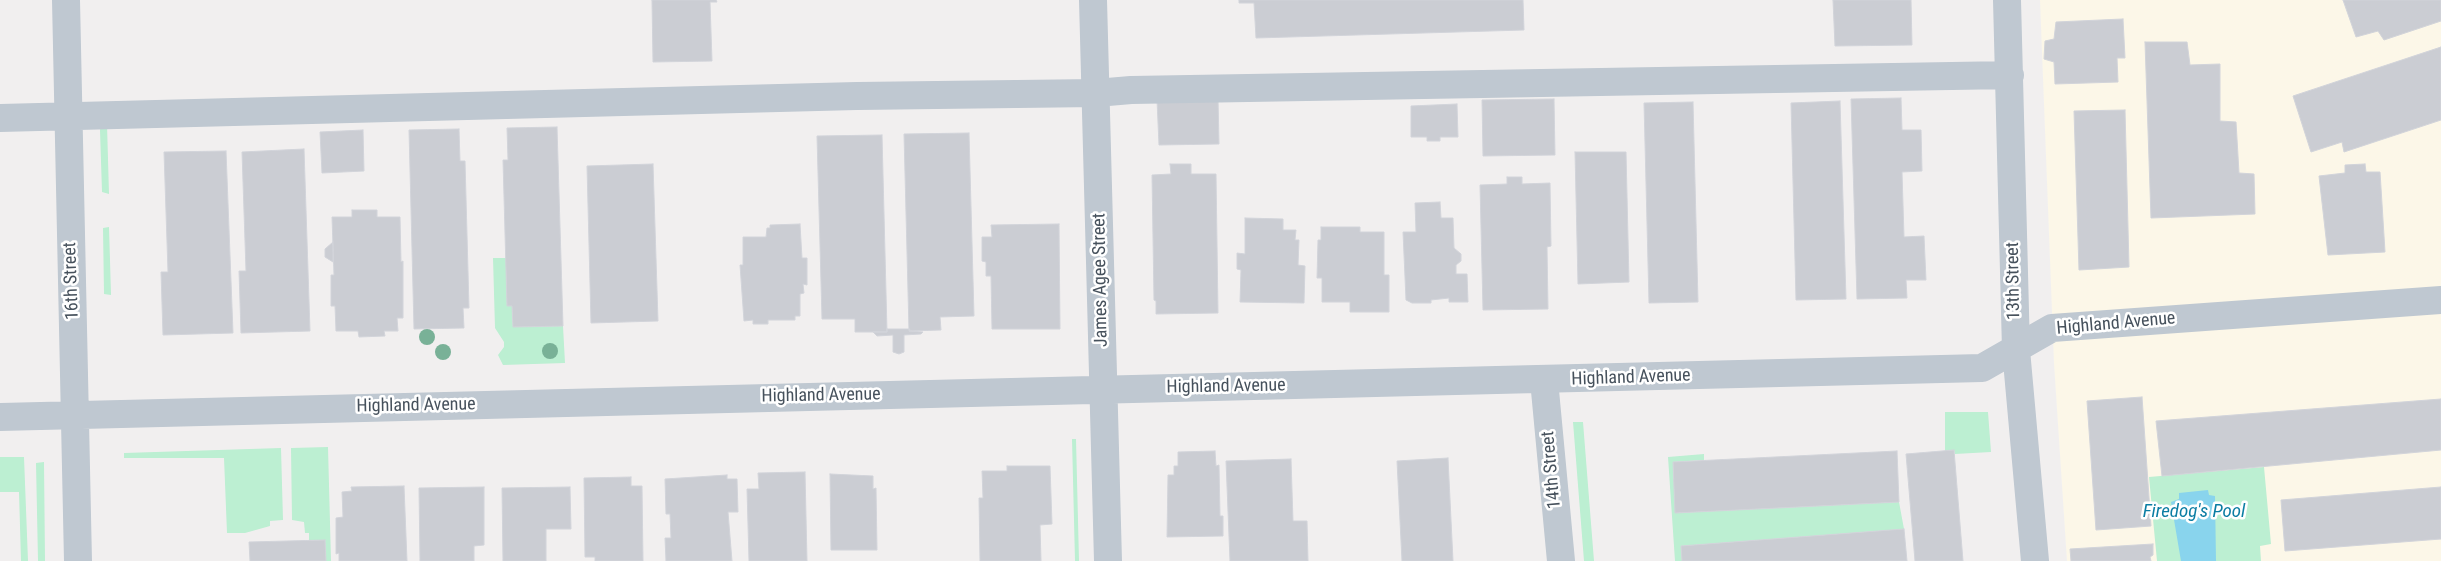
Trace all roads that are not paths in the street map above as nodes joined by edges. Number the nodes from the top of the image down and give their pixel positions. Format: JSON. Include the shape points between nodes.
{"nodes":[{"id":1,"x":66,"y":0,"type":"edge"},
{"id":2,"x":1093,"y":0,"type":"edge"},
{"id":3,"x":2011,"y":1,"type":"edge"},
{"id":4,"x":2010,"y":74,"type":"junction"},
{"id":5,"x":1096,"y":93,"type":"junction"},
{"id":6,"x":67,"y":116,"type":"junction"},
{"id":7,"x":0,"y":118,"type":"edge"},
{"id":8,"x":2441,"y":300,"type":"edge"},
{"id":9,"x":2016,"y":350,"type":"junction"},
{"id":10,"x":1544,"y":380,"type":"junction"},
{"id":11,"x":1103,"y":389,"type":"junction"},
{"id":12,"x":76,"y":414,"type":"junction"},
{"id":13,"x":0,"y":416,"type":"edge"},
{"id":14,"x":78,"y":561,"type":"edge"},
{"id":15,"x":1108,"y":561,"type":"edge"},
{"id":16,"x":1561,"y":561,"type":"edge"},
{"id":17,"x":2035,"y":561,"type":"edge"}],
"edges":[{"from":1,"to":6,"type":"street","name":"16th Street"},
{"from":2,"to":5,"type":"street","name":"James Agee Street"},
{"from":3,"to":4,"type":"street","name":"13th Street"},
{"from":4,"to":5,"type":"street"},
{"from":4,"to":9,"type":"street","name":"13th Street"},
{"from":5,"to":6,"type":"street"},
{"from":5,"to":11,"type":"street","name":"James Agee Street"},
{"from":6,"to":7,"type":"street"},
{"from":6,"to":12,"type":"street","name":"16th Street"},
{"from":8,"to":9,"type":"street","name":"Highland Avenue","via":[[2052,328]]},
{"from":9,"to":10,"type":"street","name":"Highland Avenue","via":[[1982,368]]},
{"from":9,"to":17,"type":"street","name":"13th Street"},
{"from":10,"to":11,"type":"street","name":"Highland Avenue"},
{"from":10,"to":16,"type":"street","name":"14th Street"},
{"from":11,"to":12,"type":"street","name":"Highland Avenue"},
{"from":11,"to":15,"type":"street","name":"James Agee Street"},
{"from":12,"to":13,"type":"street","name":"Highland Avenue"},
{"from":12,"to":14,"type":"street","name":"16th Street"}]}
